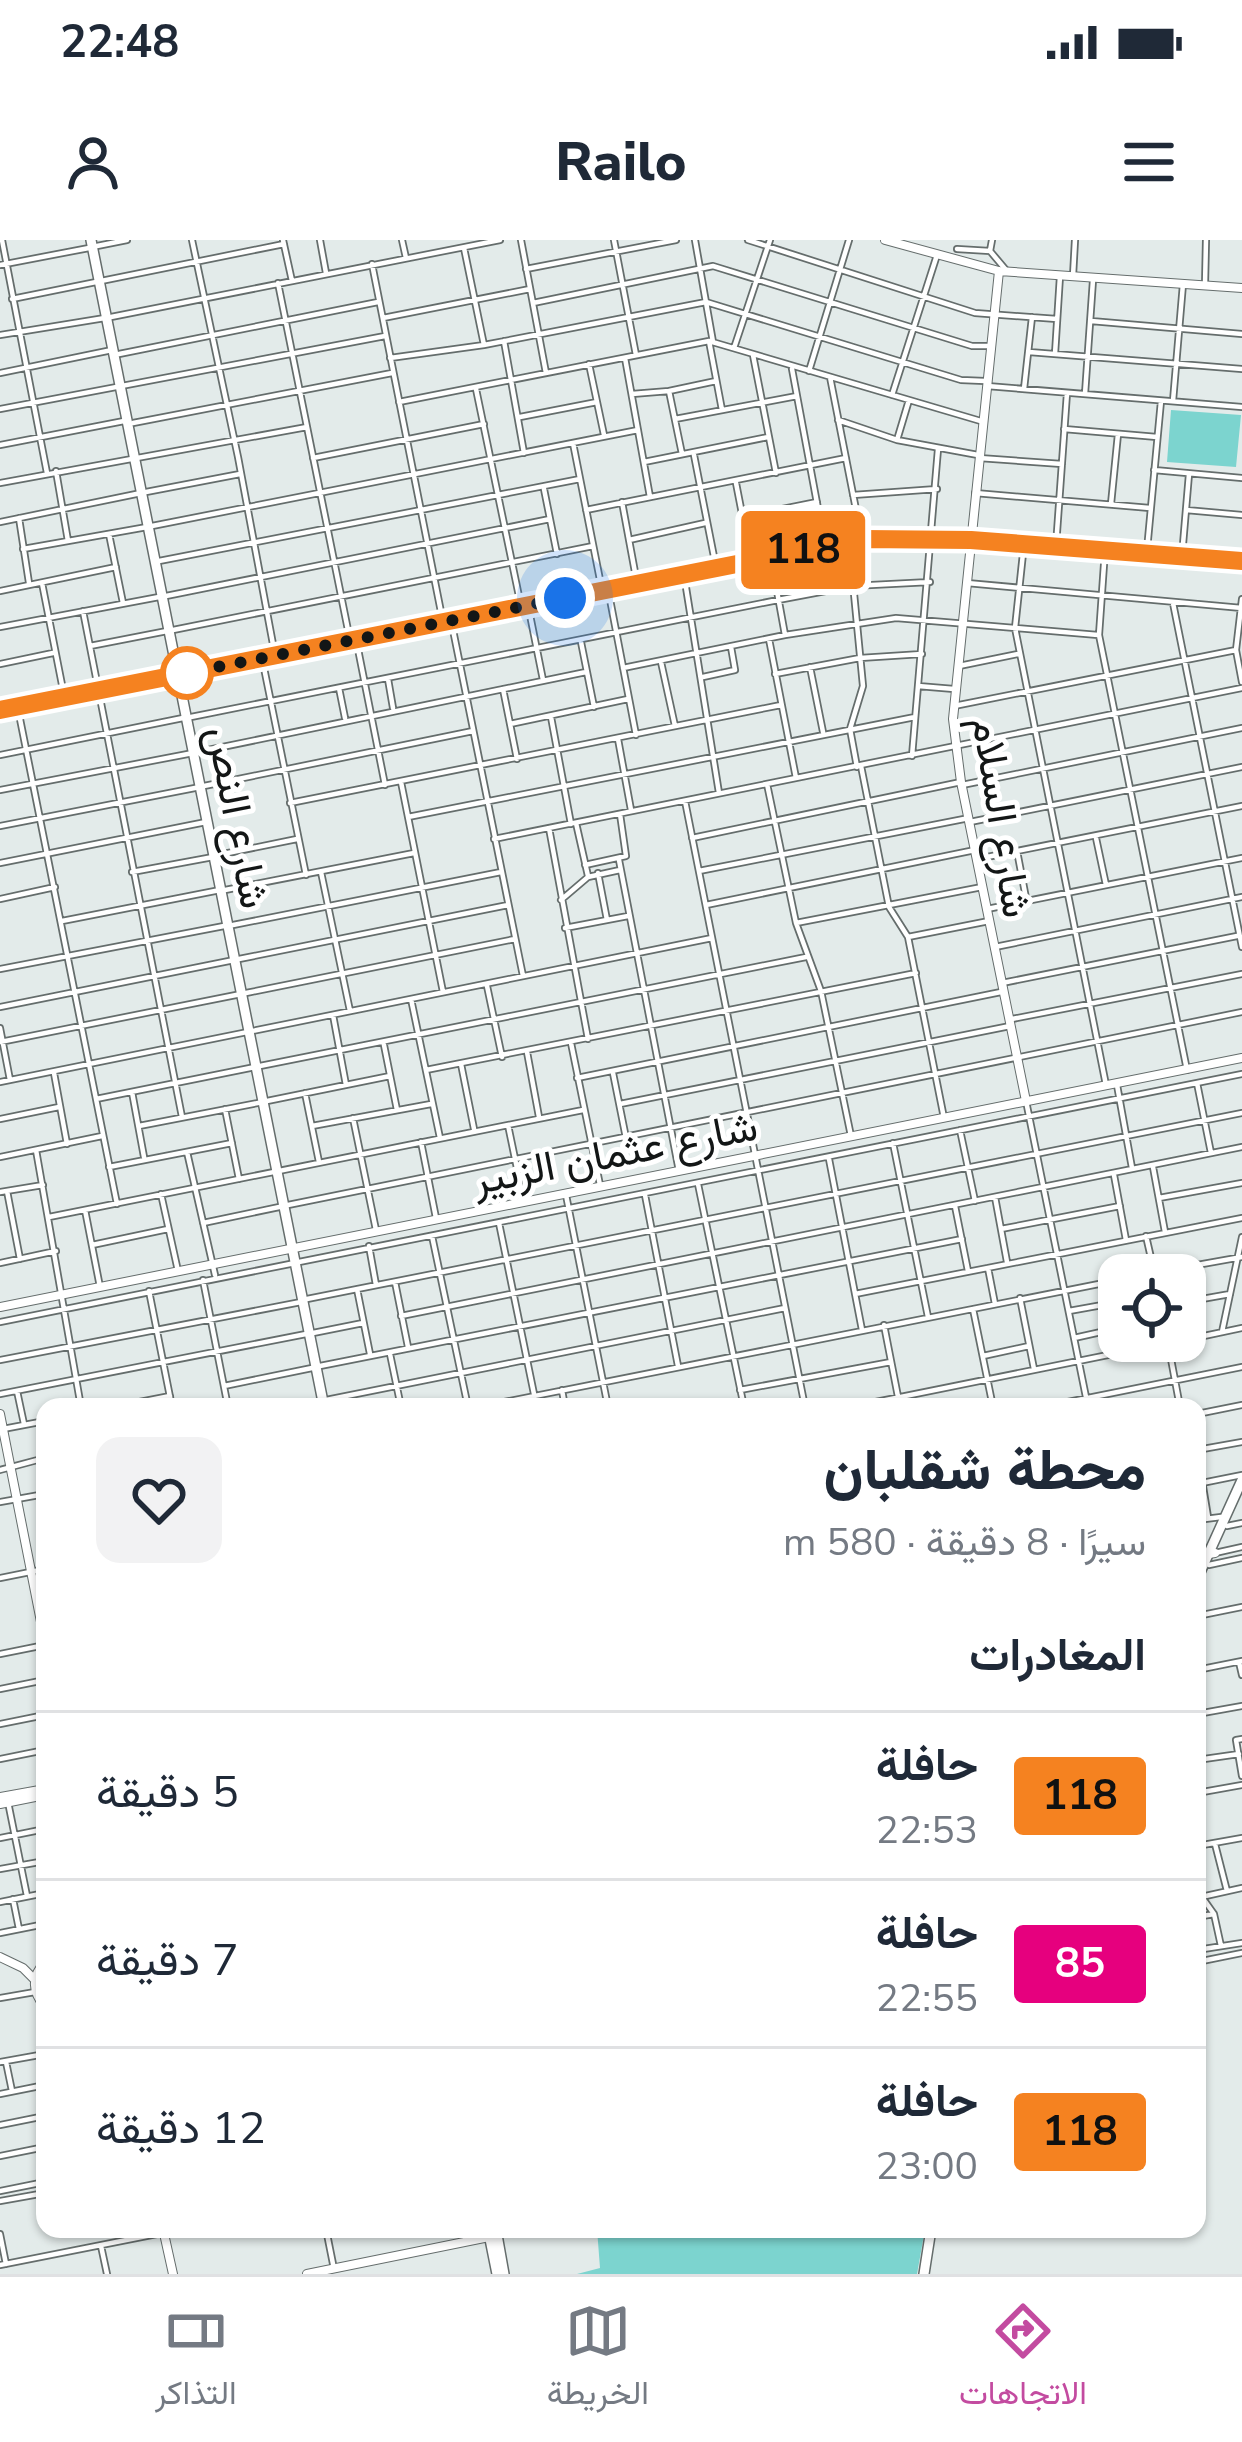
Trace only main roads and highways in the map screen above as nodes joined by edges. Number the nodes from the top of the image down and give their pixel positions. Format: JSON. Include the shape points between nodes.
{"nodes":[{"id":1,"x":94,"y":243,"type":"edge"},
{"id":2,"x":150,"y":526,"type":"junction"},
{"id":3,"x":164,"y":596,"type":"junction"},
{"id":4,"x":202,"y":787,"type":"junction"},
{"id":5,"x":216,"y":856,"type":"junction"},
{"id":6,"x":324,"y":1398,"type":"edge"},
{"id":7,"x":1242,"y":1478,"type":"edge"},
{"id":8,"x":1242,"y":1495,"type":"edge"},
{"id":9,"x":1226,"y":1522,"type":"junction"},
{"id":10,"x":1206,"y":1558,"type":"edge"},
{"id":11,"x":492,"y":2238,"type":"edge"},
{"id":12,"x":930,"y":2238,"type":"edge"},
{"id":13,"x":500,"y":2274,"type":"edge"},
{"id":14,"x":924,"y":2274,"type":"edge"}],
"edges":[{"from":1,"to":2,"type":"main road","name":"شارع النص"},
{"from":2,"to":3,"type":"main road","name":"شارع النص"},
{"from":2,"to":3,"type":"main road","name":"شارع النص"},
{"from":3,"to":4,"type":"main road","name":"شارع النص"},
{"from":4,"to":5,"type":"main road","name":"شارع النص"},
{"from":4,"to":5,"type":"main road","name":"شارع النص"},
{"from":5,"to":6,"type":"main road","name":"شارع النص"},
{"from":7,"to":9,"type":"main road"},
{"from":8,"to":9,"type":"main road"},
{"from":9,"to":10,"type":"main road"},
{"from":11,"to":13,"type":"main road"},
{"from":12,"to":14,"type":"main road"}]}
